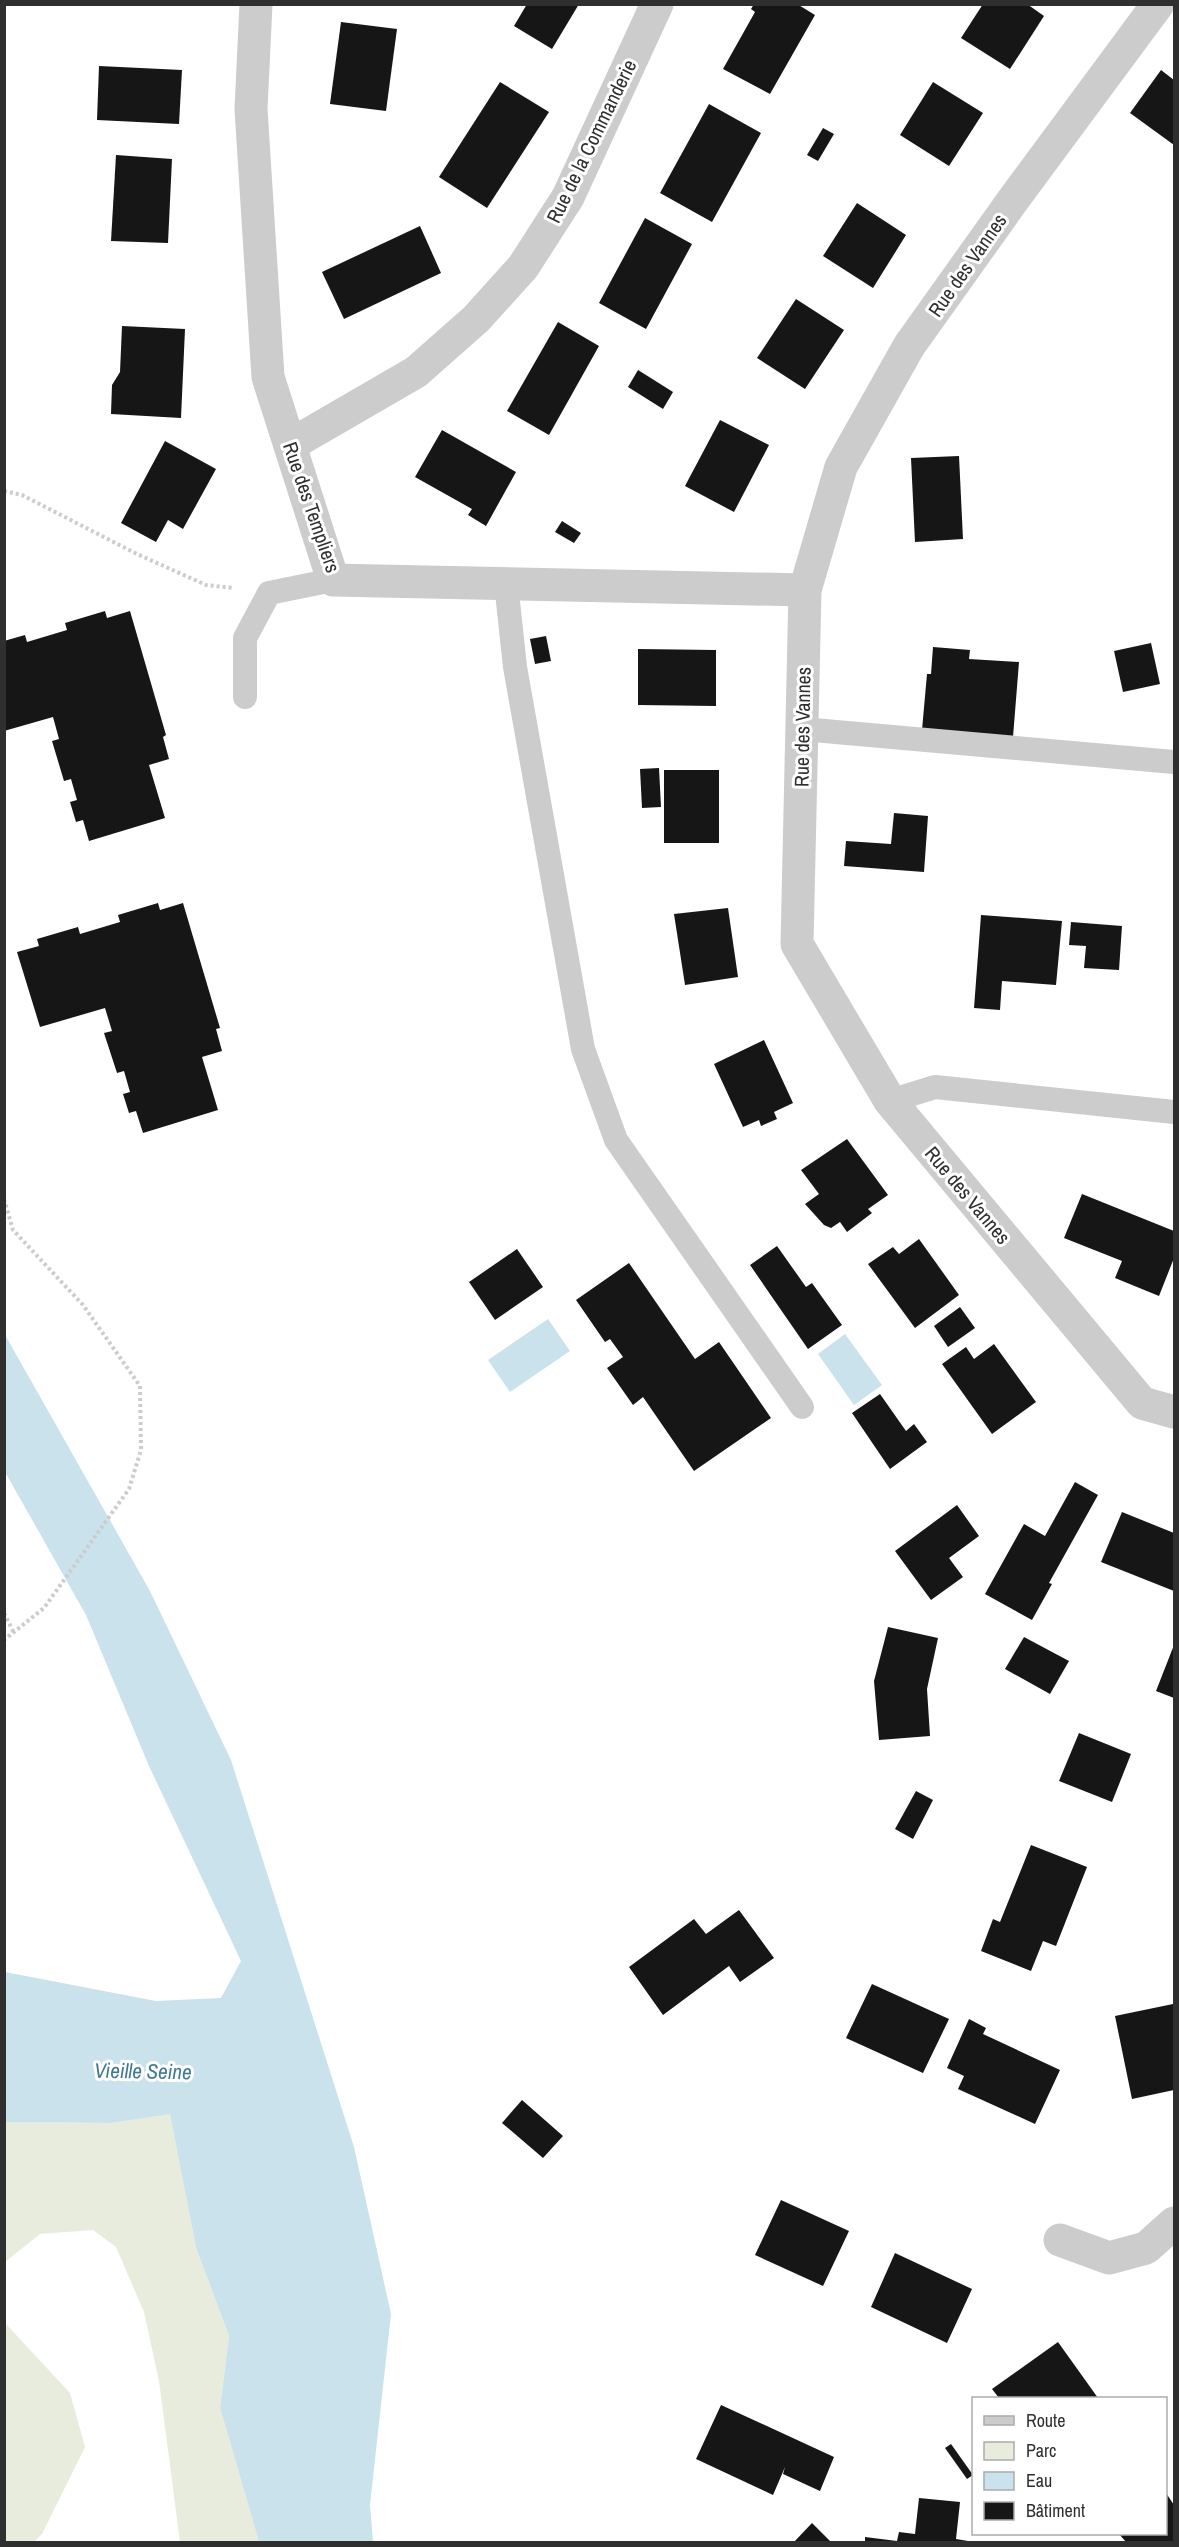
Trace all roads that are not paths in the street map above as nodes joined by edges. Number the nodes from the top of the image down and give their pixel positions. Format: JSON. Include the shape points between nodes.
{"nodes":[{"id":1,"x":256,"y":4,"type":"edge"},
{"id":2,"x":657,"y":4,"type":"edge"},
{"id":3,"x":1158,"y":4,"type":"edge"},
{"id":4,"x":290,"y":446,"type":"junction"},
{"id":5,"x":333,"y":580,"type":"junction"},
{"id":6,"x":506,"y":583,"type":"junction"},
{"id":7,"x":806,"y":590,"type":"junction"},
{"id":8,"x":245,"y":697,"type":"dead end"},
{"id":9,"x":802,"y":729,"type":"junction"},
{"id":10,"x":1174,"y":762,"type":"edge"},
{"id":11,"x":890,"y":1101,"type":"junction"},
{"id":12,"x":1174,"y":1112,"type":"edge"},
{"id":13,"x":802,"y":1407,"type":"dead end"},
{"id":14,"x":1174,"y":1412,"type":"edge"},
{"id":15,"x":1174,"y":2223,"type":"edge"},
{"id":16,"x":1060,"y":2240,"type":"dead end"}],
"edges":[{"from":1,"to":4,"type":"street","name":"Rue des Templiers","via":[[251,109],[268,377]]},
{"from":2,"to":4,"type":"street","name":"Rue de la Commanderie","via":[[568,197],[523,267],[476,319],[416,372]]},
{"from":3,"to":7,"type":"street","name":"Rue des Vannes","via":[[909,346],[841,467]]},
{"from":4,"to":5,"type":"street","name":"Rue des Templiers"},
{"from":5,"to":6,"type":"street","name":"Rue des Templiers"},
{"from":5,"to":8,"type":"lane","via":[[269,593],[245,638]]},
{"from":6,"to":7,"type":"street","name":"Rue des Templiers"},
{"from":6,"to":13,"type":"lane","via":[[517,678],[583,1048],[594,1079],[616,1140]]},
{"from":7,"to":9,"type":"street","name":"Rue des Vannes"},
{"from":9,"to":10,"type":"lane"},
{"from":9,"to":11,"type":"street","name":"Rue des Vannes","via":[[797,944]]},
{"from":11,"to":12,"type":"lane","via":[[935,1087]]},
{"from":11,"to":14,"type":"street","name":"Rue des Vannes","via":[[1142,1403]]},
{"from":15,"to":16,"type":"street","via":[[1146,2248],[1110,2258]]}]}
